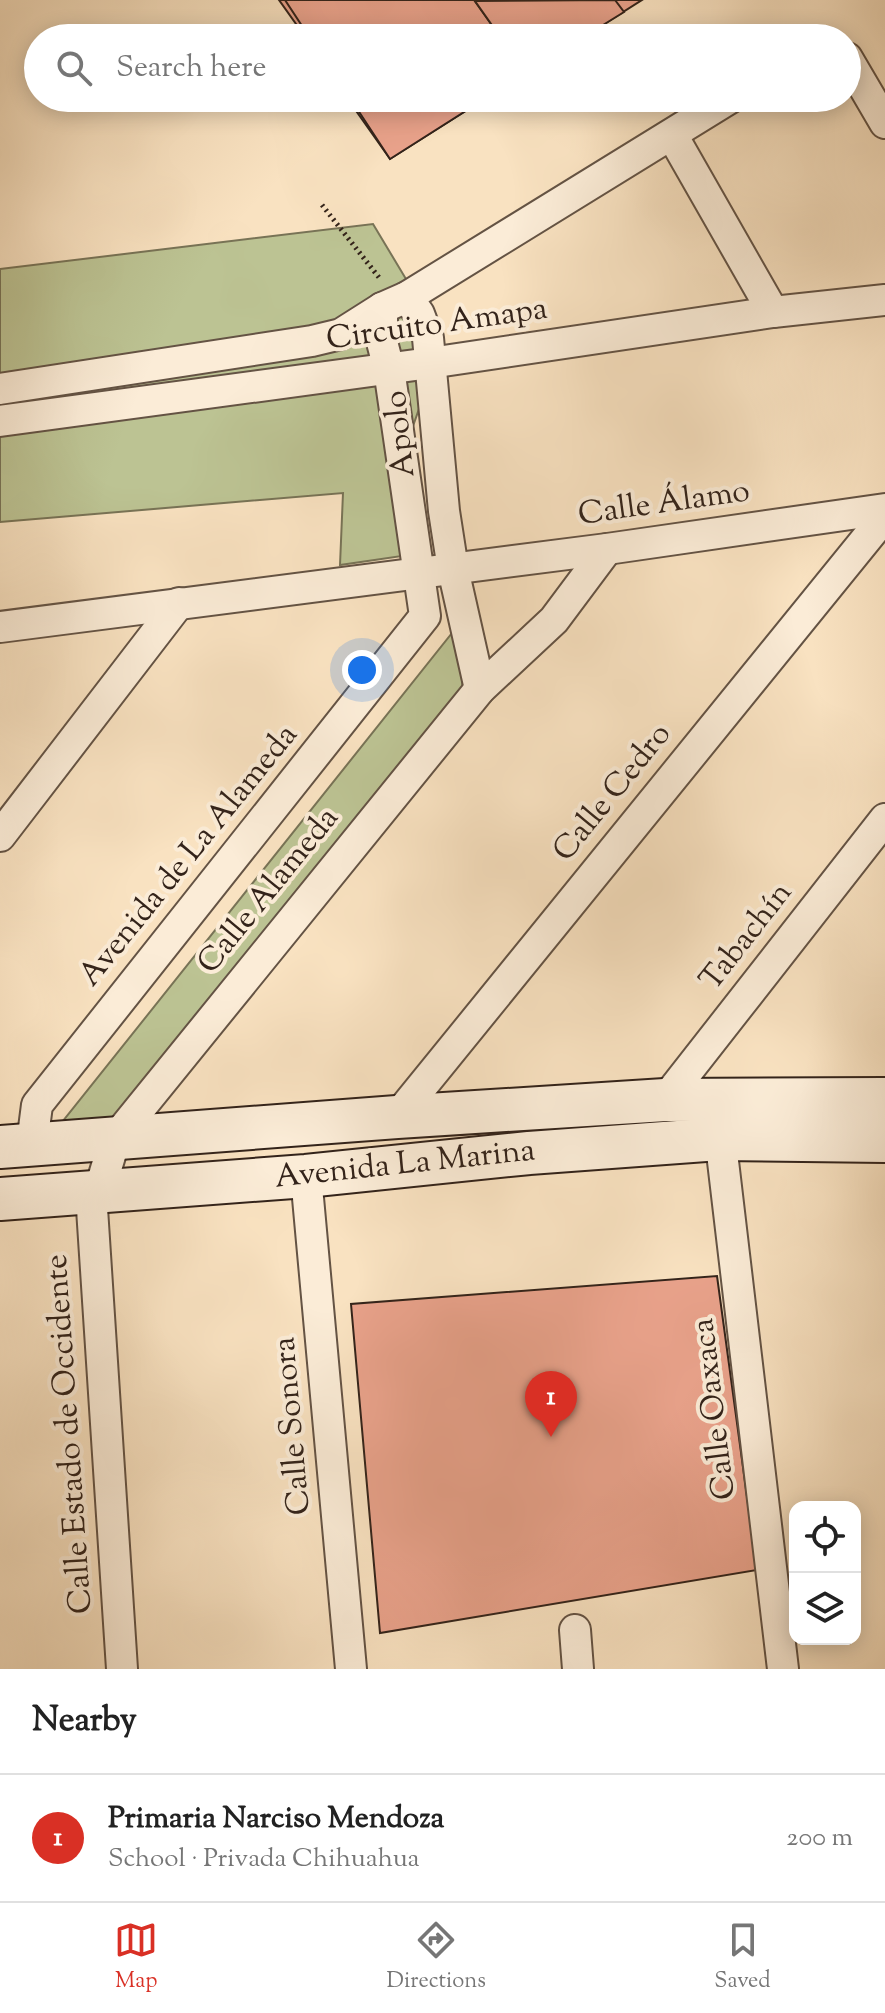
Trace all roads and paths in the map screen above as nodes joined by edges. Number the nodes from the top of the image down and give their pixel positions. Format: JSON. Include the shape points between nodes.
{"nodes":[{"id":1,"x":861,"y":82,"type":"edge"},
{"id":2,"x":708,"y":112,"type":"edge"},
{"id":3,"x":885,"y":123,"type":"edge"},
{"id":4,"x":672,"y":135,"type":"junction"},
{"id":5,"x":322,"y":205,"type":"dead end"},
{"id":6,"x":885,"y":300,"type":"edge"},
{"id":7,"x":394,"y":303,"type":"junction"},
{"id":8,"x":773,"y":312,"type":"junction"},
{"id":9,"x":430,"y":363,"type":"junction"},
{"id":10,"x":389,"y":369,"type":"junction"},
{"id":11,"x":89,"y":377,"type":"junction"},
{"id":12,"x":0,"y":389,"type":"edge"},
{"id":13,"x":93,"y":410,"type":"junction"},
{"id":14,"x":0,"y":421,"type":"edge"},
{"id":15,"x":885,"y":509,"type":"edge"},
{"id":16,"x":885,"y":516,"type":"edge"},
{"id":17,"x":607,"y":549,"type":"junction"},
{"id":18,"x":453,"y":569,"type":"junction"},
{"id":19,"x":417,"y":573,"type":"junction"},
{"id":20,"x":179,"y":603,"type":"junction"},
{"id":21,"x":423,"y":620,"type":"joint"},
{"id":22,"x":0,"y":627,"type":"edge"},
{"id":23,"x":480,"y":689,"type":"junction"},
{"id":24,"x":885,"y":819,"type":"edge"},
{"id":25,"x":0,"y":836,"type":"edge"},
{"id":26,"x":718,"y":1098,"type":"junction"},
{"id":27,"x":885,"y":1099,"type":"edge"},
{"id":28,"x":665,"y":1100,"type":"junction"},
{"id":29,"x":397,"y":1117,"type":"junction"},
{"id":30,"x":115,"y":1139,"type":"junction"},
{"id":31,"x":719,"y":1139,"type":"junction"},
{"id":32,"x":885,"y":1141,"type":"edge"},
{"id":33,"x":16,"y":1146,"type":"edge"},
{"id":34,"x":306,"y":1176,"type":"junction"},
{"id":35,"x":91,"y":1193,"type":"junction"},
{"id":36,"x":0,"y":1199,"type":"edge"},
{"id":37,"x":575,"y":1630,"type":"dead end"},
{"id":38,"x":122,"y":1669,"type":"edge"},
{"id":39,"x":351,"y":1669,"type":"edge"},
{"id":40,"x":578,"y":1669,"type":"edge"},
{"id":41,"x":783,"y":1669,"type":"edge"}],
"edges":[{"from":1,"to":3,"type":"street"},
{"from":2,"to":4,"type":"street","name":"Circuito Amapa"},
{"from":4,"to":7,"type":"street","name":"Circuito Amapa"},
{"from":4,"to":8,"type":"street"},
{"from":5,"to":7,"type":"path","via":[[387,286]]},
{"from":6,"to":8,"type":"street","name":"Circuito Amapa"},
{"from":7,"to":9,"type":"street","name":"Apolo","via":[[419,314]]},
{"from":7,"to":10,"type":"street","name":"Apolo","via":[[382,342]]},
{"from":7,"to":11,"type":"street","name":"Circuito Amapa","via":[[341,334]]},
{"from":8,"to":9,"type":"street","name":"Circuito Amapa"},
{"from":9,"to":10,"type":"street","name":"Circuito Amapa"},
{"from":9,"to":18,"type":"street","name":"Apolo"},
{"from":10,"to":13,"type":"street","name":"Circuito Amapa"},
{"from":10,"to":19,"type":"street","name":"Apolo"},
{"from":11,"to":12,"type":"street","name":"Circuito Amapa"},
{"from":11,"to":13,"type":"street"},
{"from":13,"to":14,"type":"street","name":"Circuito Amapa"},
{"from":15,"to":17,"type":"street","name":"Calle Álamo"},
{"from":16,"to":29,"type":"street","name":"Calle Cedro"},
{"from":17,"to":18,"type":"street","name":"Calle Álamo"},
{"from":17,"to":23,"type":"street","name":"Calle Alameda","via":[[554,620]]},
{"from":18,"to":19,"type":"street","name":"Calle Álamo"},
{"from":18,"to":23,"type":"street","name":"Apolo"},
{"from":19,"to":20,"type":"street"},
{"from":19,"to":21,"type":"street","name":"Apolo"},
{"from":20,"to":22,"type":"street"},
{"from":20,"to":25,"type":"street"},
{"from":21,"to":33,"type":"street","name":"Avenida de La Alameda","via":[[37,1105]]},
{"from":23,"to":30,"type":"street","name":"Calle Alameda"},
{"from":24,"to":28,"type":"street","name":"Tabachín"},
{"from":26,"to":27,"type":"main road","name":"Avenida La Marina"},
{"from":26,"to":28,"type":"main road","name":"Avenida La Marina"},
{"from":26,"to":31,"type":"street"},
{"from":28,"to":29,"type":"main road","name":"Avenida La Marina"},
{"from":29,"to":30,"type":"main road","name":"Avenida La Marina"},
{"from":30,"to":33,"type":"main road","name":"Avenida La Marina"},
{"from":30,"to":35,"type":"street","via":[[103,1179]]},
{"from":31,"to":32,"type":"main road","name":"Avenida La Marina"},
{"from":31,"to":34,"type":"main road","name":"Avenida La Marina"},
{"from":31,"to":41,"type":"street","name":"Calle Oaxaca"},
{"from":34,"to":35,"type":"main road","name":"Avenida La Marina"},
{"from":34,"to":39,"type":"street","name":"Calle Sonora"},
{"from":35,"to":36,"type":"main road","name":"Avenida La Marina"},
{"from":35,"to":38,"type":"street","name":"Calle Estado de Occidente"},
{"from":37,"to":40,"type":"street"}]}
